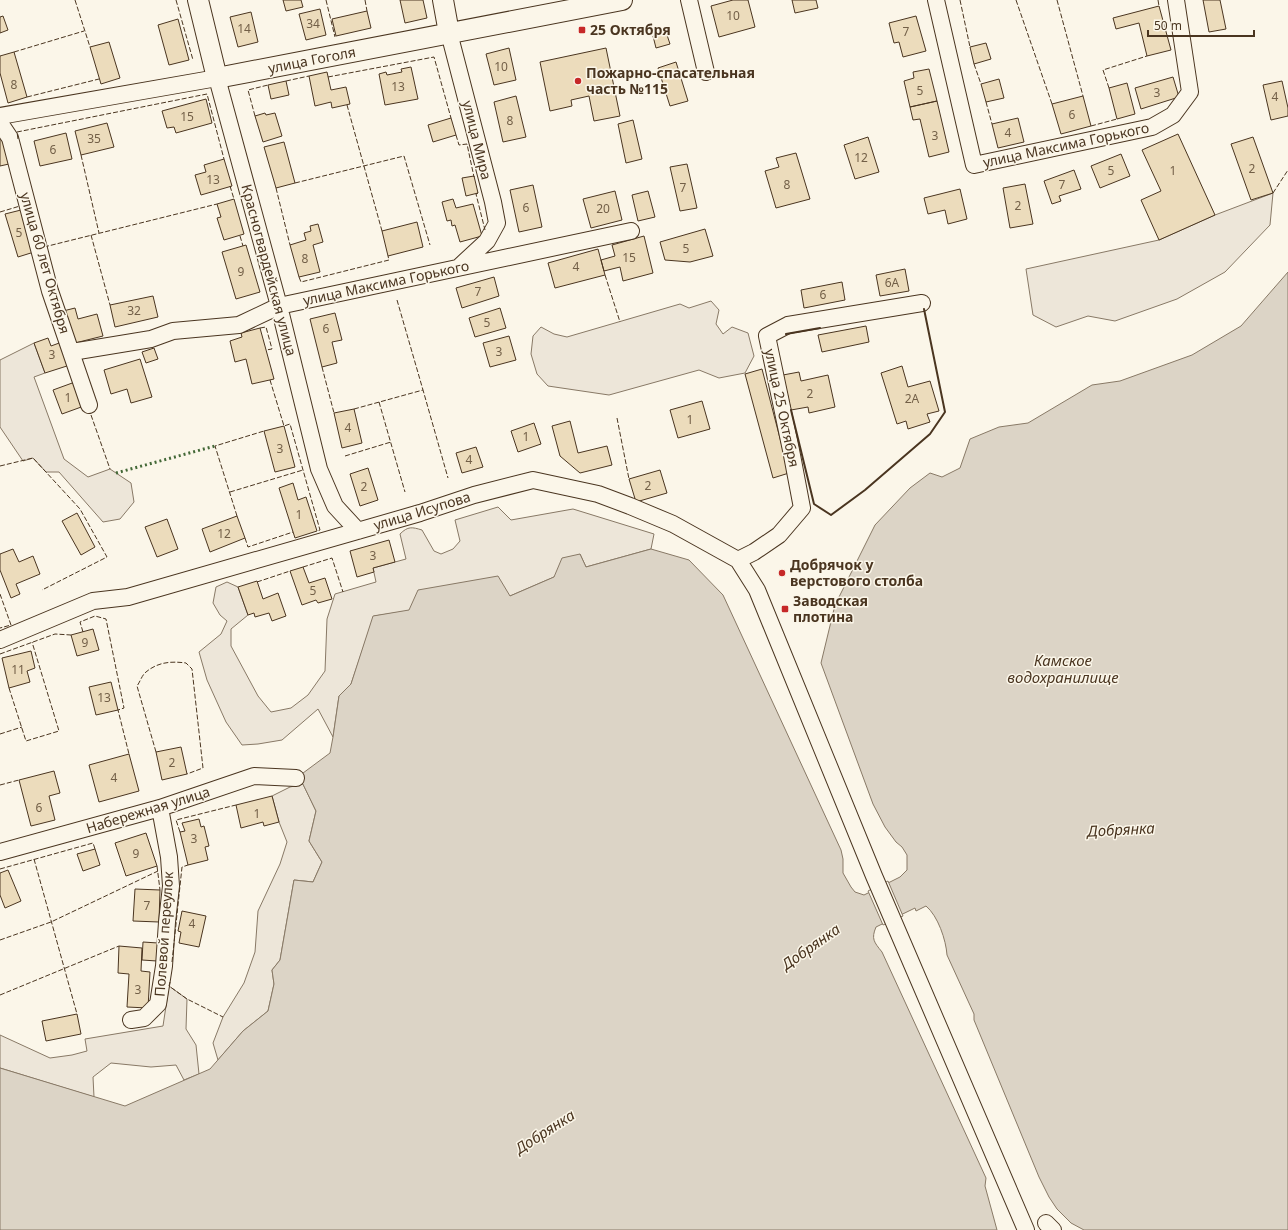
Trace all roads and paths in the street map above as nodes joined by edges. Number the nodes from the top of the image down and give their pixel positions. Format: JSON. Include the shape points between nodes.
{"nodes":[{"id":1,"x":198,"y":0,"type":"edge"},
{"id":2,"x":443,"y":0,"type":"edge"},
{"id":3,"x":622,"y":0,"type":"edge"},
{"id":4,"x":689,"y":0,"type":"edge"},
{"id":5,"x":936,"y":0,"type":"edge"},
{"id":6,"x":1176,"y":0,"type":"edge"},
{"id":7,"x":450,"y":33,"type":"junction"},
{"id":8,"x":706,"y":72,"type":"dead end"},
{"id":9,"x":217,"y":78,"type":"junction"},
{"id":10,"x":0,"y":116,"type":"edge"},
{"id":11,"x":0,"y":123,"type":"edge"},
{"id":12,"x":631,"y":231,"type":"dead end"},
{"id":13,"x":458,"y":268,"type":"junction"},
{"id":14,"x":922,"y":303,"type":"dead end"},
{"id":15,"x":279,"y":306,"type":"junction"},
{"id":16,"x":72,"y":352,"type":"junction"},
{"id":17,"x":89,"y":405,"type":"dead end"},
{"id":18,"x":358,"y":531,"type":"junction"},
{"id":19,"x":738,"y":560,"type":"junction"},
{"id":20,"x":0,"y":640,"type":"edge"},
{"id":21,"x":296,"y":778,"type":"dead end"},
{"id":22,"x":160,"y":808,"type":"junction"},
{"id":23,"x":0,"y":852,"type":"edge"},
{"id":24,"x":131,"y":1020,"type":"dead end"},
{"id":25,"x":1026,"y":1230,"type":"edge"}],
"edges":[{"from":1,"to":9,"type":"main road","name":"Красногвардейская улица"},
{"from":2,"to":7,"type":"main road","name":"улица Мира"},
{"from":3,"to":7,"type":"main road","name":"улица Гоголя"},
{"from":4,"to":8,"type":"street"},
{"from":5,"to":6,"type":"street","name":"улица Максима Горького","via":[[974,164],[1152,127],[1173,115],[1190,92]]},
{"from":7,"to":9,"type":"main road","name":"улица Гоголя"},
{"from":7,"to":13,"type":"street","name":"улица Мира","via":[[497,223],[487,241]]},
{"from":9,"to":10,"type":"street","name":"улица Гоголя"},
{"from":9,"to":15,"type":"street","name":"Красногвардейская улица"},
{"from":11,"to":16,"type":"street","name":"улица 60 лет Октября","via":[[10,138],[50,291]]},
{"from":12,"to":13,"type":"street","name":"улица Максима Горького"},
{"from":13,"to":15,"type":"street","name":"улица Максима Горького"},
{"from":14,"to":19,"type":"street","name":"улица 25 Октября","via":[[788,325],[767,336],[802,508],[779,535]]},
{"from":15,"to":16,"type":"street","name":"улица Максима Горького","via":[[239,325],[173,331],[151,339]]},
{"from":15,"to":18,"type":"street","name":"Красногвардейская улица","via":[[319,469],[335,506]]},
{"from":16,"to":17,"type":"street","name":"улица 60 лет Октября"},
{"from":18,"to":19,"type":"street","name":"улица Исупова","via":[[474,495],[533,480],[598,494],[630,506],[673,524]]},
{"from":18,"to":20,"type":"street","name":"улица Исупова","via":[[128,597],[93,600]]},
{"from":19,"to":25,"type":"street","name":"улица Исупова","via":[[758,590],[874,876]]},
{"from":21,"to":22,"type":"street","name":"Набережная улица","via":[[254,776]]},
{"from":22,"to":23,"type":"street","name":"Набережная улица"},
{"from":22,"to":24,"type":"street","name":"Полевой переулок","via":[[169,857],[171,886],[164,966],[158,1004],[144,1018]]}]}
